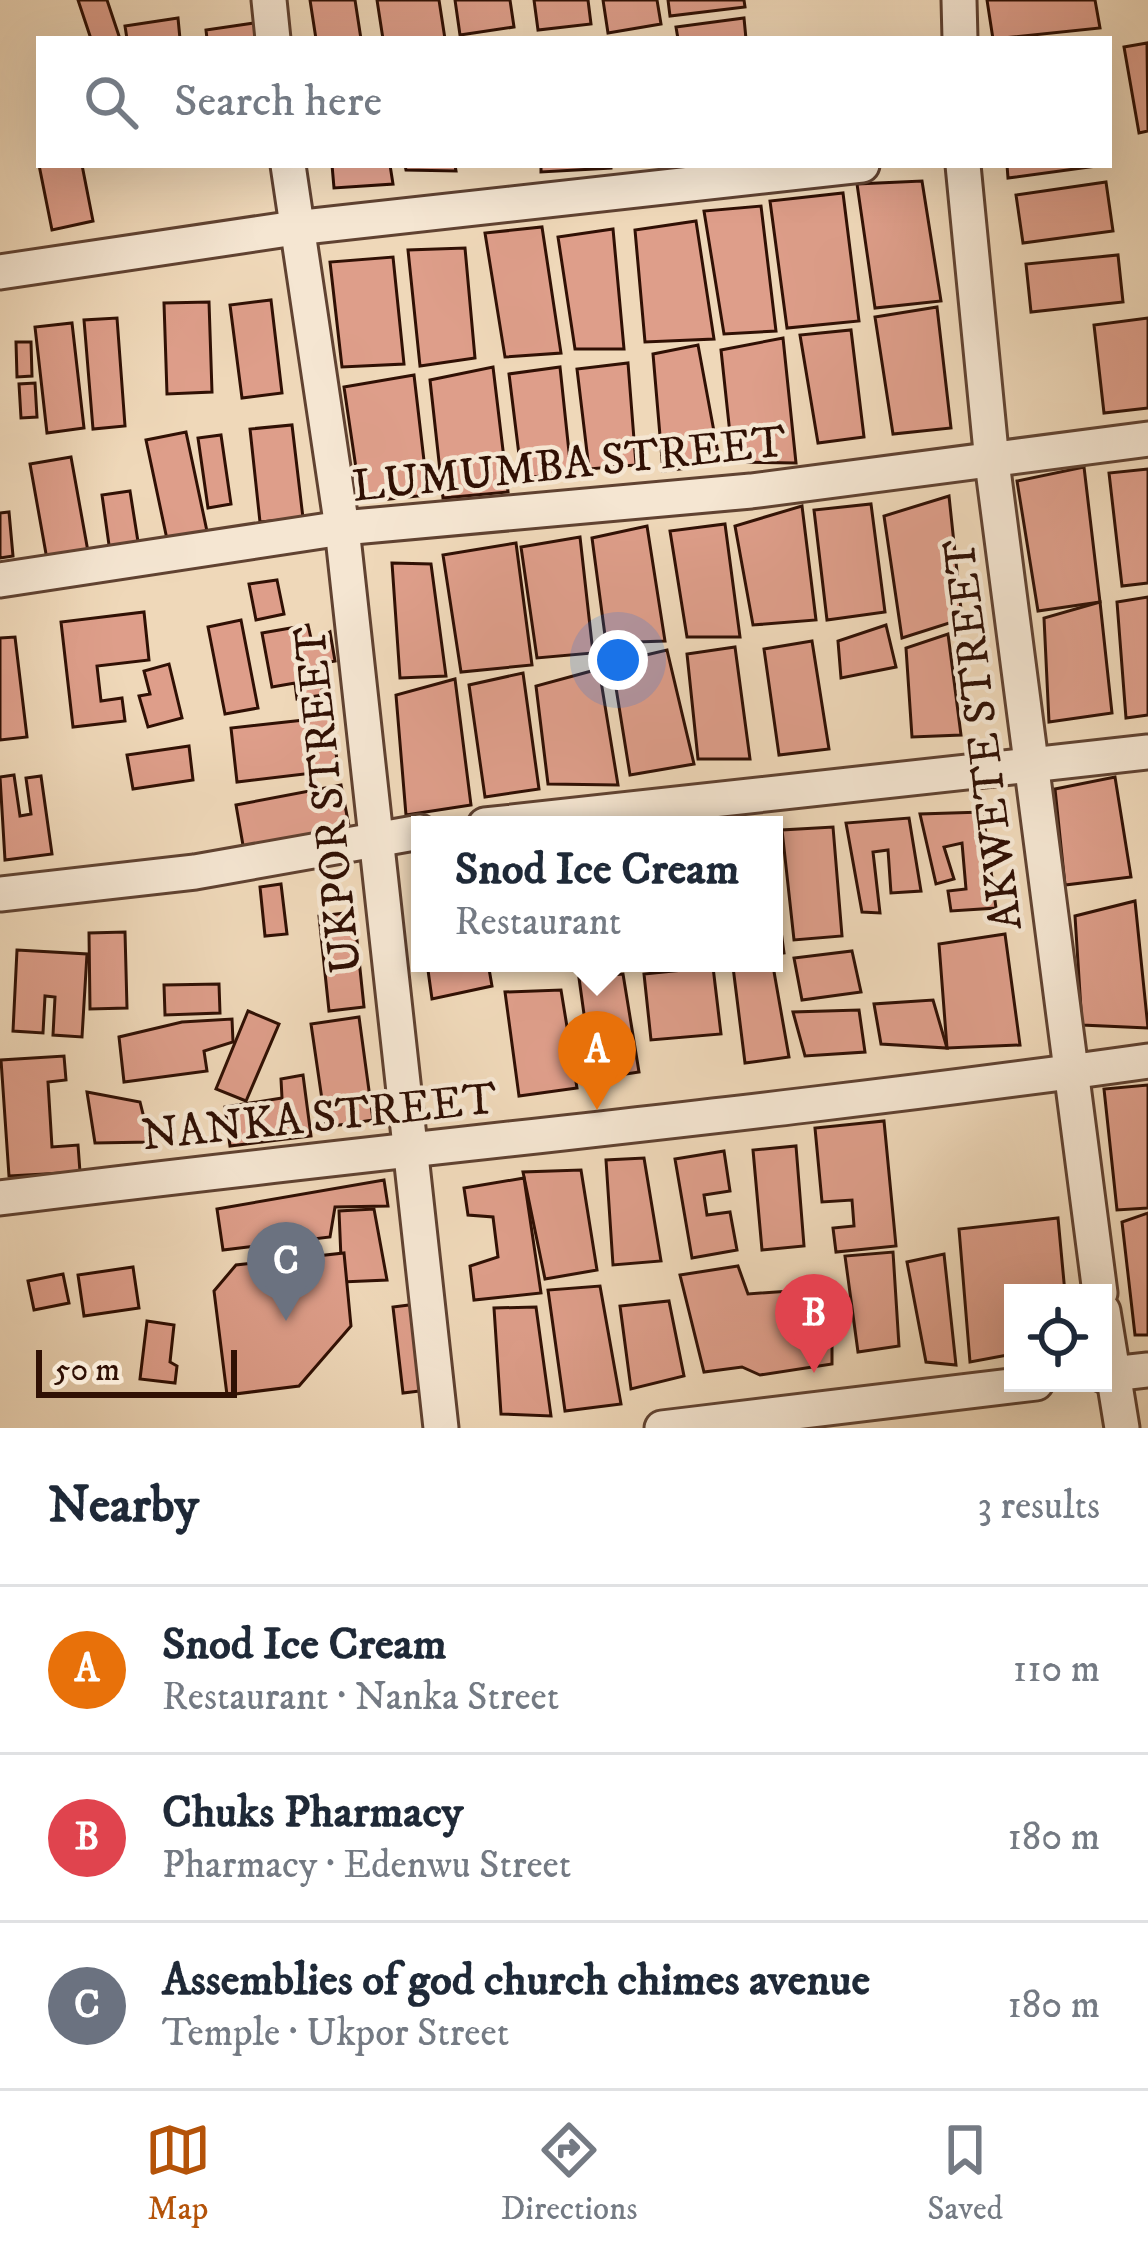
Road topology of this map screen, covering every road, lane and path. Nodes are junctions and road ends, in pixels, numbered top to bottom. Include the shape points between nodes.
1 (269, 0) edge
2 (959, 0) edge
3 (273, 36) edge
4 (960, 36) edge
5 (288, 168) edge
6 (835, 168) edge
7 (963, 168) edge
8 (295, 228) junction
9 (0, 272) edge
10 (1148, 439) edge
11 (992, 462) junction
12 (342, 528) junction
13 (0, 580) edge
14 (1148, 752) edge
15 (1031, 765) junction
16 (567, 816) edge
17 (411, 833) edge
18 (376, 836) junction
19 (0, 894) edge
20 (1148, 1061) edge
21 (1067, 1072) junction
22 (410, 1146) junction
23 (0, 1198) edge
24 (1099, 1284) edge
25 (1148, 1370) edge
26 (1112, 1374) edge
27 (1004, 1387) edge
28 (1112, 1390) edge
29 (441, 1428) edge
30 (662, 1428) edge
31 (1122, 1428) edge

1 - 3 street
2 - 4 street
5 - 8 street, UKPOR STREET
6 - 8 street
7 - 11 street, AKWETE STREET
8 - 9 street
8 - 12 street, UKPOR STREET
10 - 11 street, LUMUMBA STREET
11 - 12 street, LUMUMBA STREET
11 - 15 street, AKWETE STREET
12 - 13 street, LUMUMBA STREET
12 - 18 street, UKPOR STREET
14 - 15 street
15 - 16 street
15 - 21 street, AKWETE STREET
17 - 18 street
18 - 19 street via 194,872
18 - 22 street, UKPOR STREET
20 - 21 street, NANKA STREET
21 - 22 street, NANKA STREET via 668,1125
21 - 24 street, AKWETE STREET
22 - 23 street, NANKA STREET
22 - 29 street, UKPOR STREET
25 - 26 street
27 - 30 street
28 - 31 street

